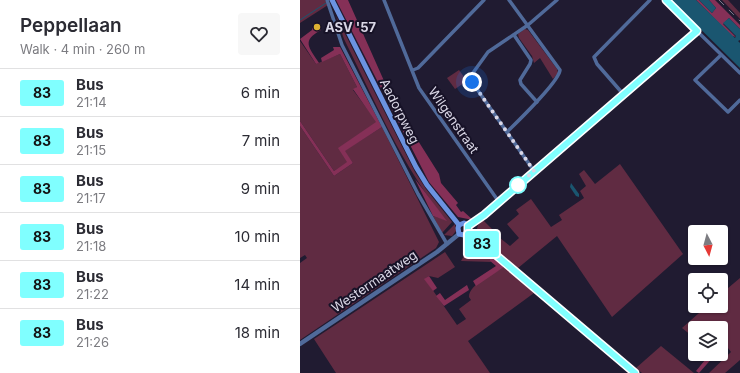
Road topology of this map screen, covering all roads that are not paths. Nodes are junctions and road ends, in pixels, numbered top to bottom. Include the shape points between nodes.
1 (327, 0) edge
2 (332, 0) edge
3 (384, 0) edge
4 (484, 0) edge
5 (509, 0) edge
6 (557, 0) edge
7 (650, 0) edge
8 (666, 0) edge
9 (528, 25) junction
10 (697, 31) junction
11 (514, 35) junction
12 (721, 55) junction
13 (413, 70) junction
14 (740, 73) edge
15 (624, 95) junction
16 (740, 100) edge
17 (537, 102) junction
18 (507, 132) junction
19 (534, 171) junction
20 (499, 202) junction
21 (459, 225) junction
22 (468, 226) junction
23 (459, 234) junction
24 (468, 234) junction
25 (447, 244) junction
26 (300, 344) edge
27 (635, 373) edge

1 - 25 street via 342,45 418,194
2 - 21 main road, Aadorpweg via 416,167
3 - 13 street, Wilgenstraat
4 - 13 street via 418,68
5 - 9 street
6 - 9 street
7 - 15 street via 594,56 597,64
8 - 10 street
9 - 11 street
9 - 17 street via 560,70
10 - 12 street
10 - 15 street
11 - 17 street via 531,60 520,80 521,84
11 - 18 street via 488,52 470,77
12 - 14 street
12 - 16 street via 695,80 728,112
13 - 20 street, Wilgenstraat via 419,88
15 - 19 street
17 - 18 street
18 - 19 street
19 - 20 street
20 - 22 street
21 - 22 main road via 464,223
21 - 23 main road
22 - 24 main road
23 - 24 main road
23 - 25 street, Westermaatweg
24 - 27 main road
25 - 26 street, Westermaatweg

